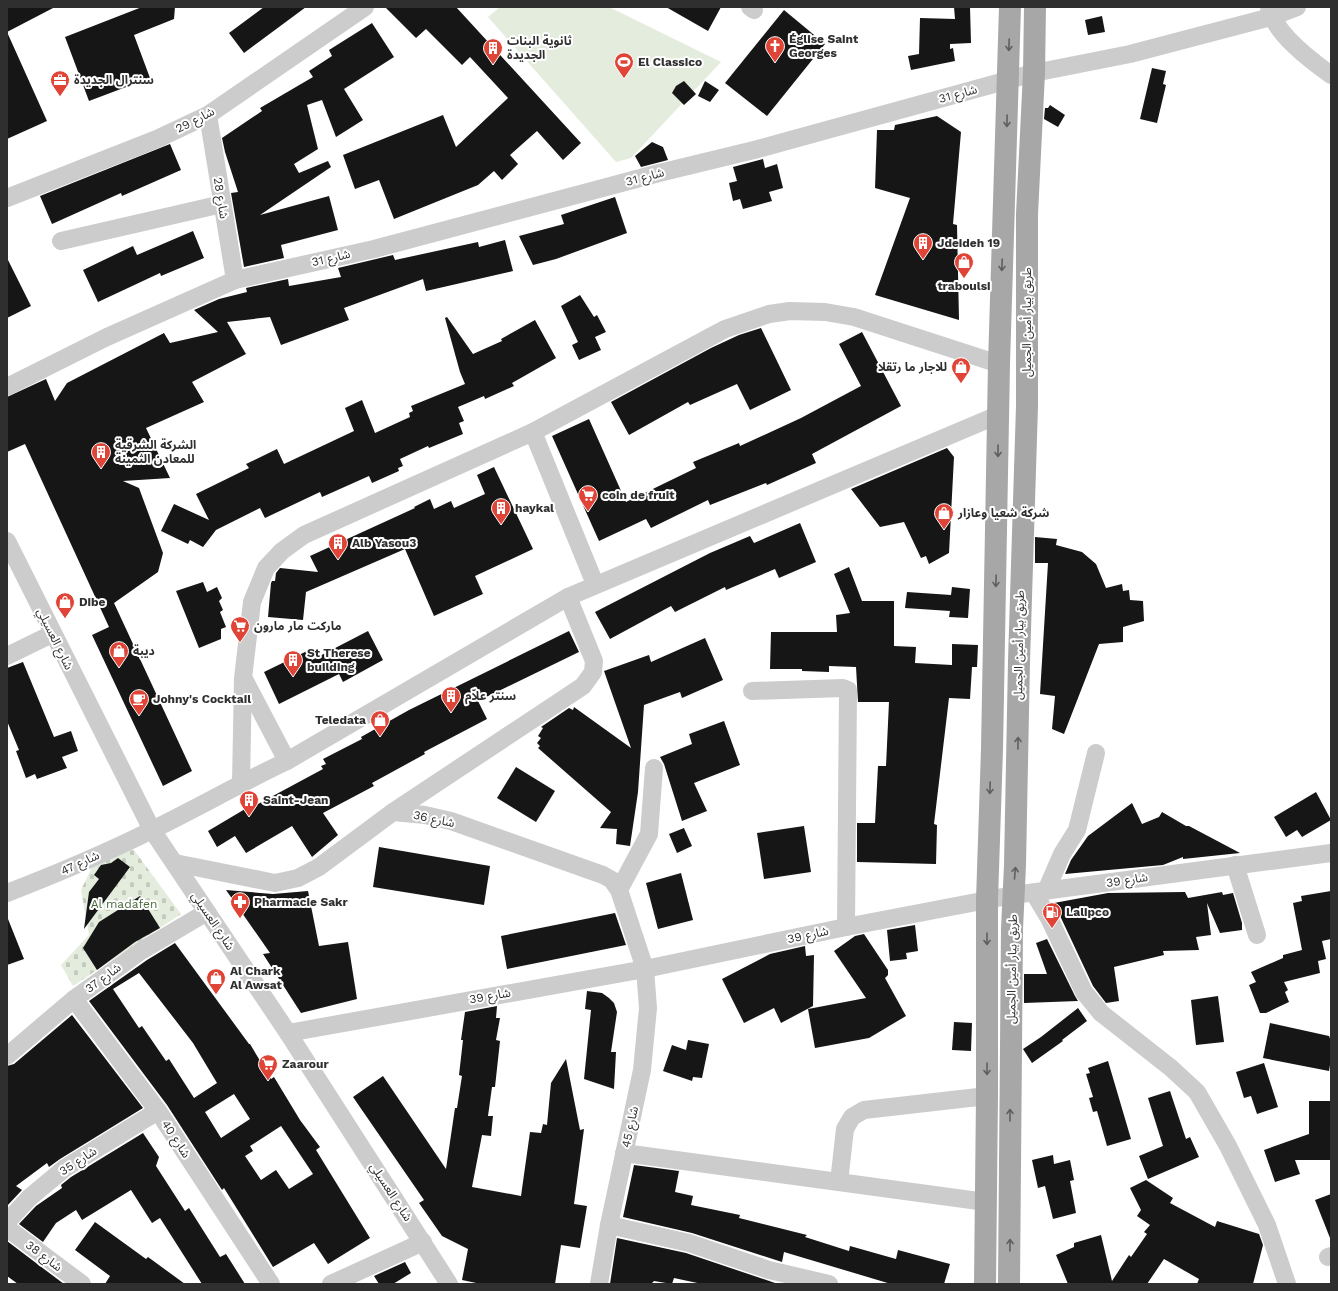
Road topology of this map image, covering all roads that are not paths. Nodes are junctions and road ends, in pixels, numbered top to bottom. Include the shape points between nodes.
1 (365, 7) edge
2 (1010, 7) edge
3 (1035, 7) edge
4 (1297, 7) edge
5 (1270, 12) edge
6 (1034, 73) junction
7 (1331, 75) edge
8 (1006, 82) junction
9 (208, 116) junction
10 (7, 198) edge
11 (222, 204) junction
12 (61, 240) dead end
13 (235, 280) junction
14 (999, 364) junction
15 (7, 387) edge
16 (998, 415) junction
17 (533, 432) junction
18 (7, 541) edge
19 (596, 584) junction
20 (568, 597) junction
21 (52, 634) junction
22 (7, 656) edge
23 (243, 678) junction
24 (752, 691) dead end
25 (1096, 753) dead end
26 (287, 761) junction
27 (654, 768) dead end
28 (241, 783) junction
29 (393, 812) junction
30 (152, 830) junction
31 (1331, 853) edge
32 (175, 863) junction
33 (1235, 865) junction
34 (619, 890) junction
35 (7, 893) edge
36 (1031, 893) junction
37 (987, 900) junction
38 (207, 912) junction
39 (846, 927) junction
40 (1257, 935) dead end
41 (645, 969) junction
42 (74, 999) junction
43 (288, 1032) junction
44 (7, 1056) edge
45 (988, 1096) junction
46 (158, 1111) junction
47 (624, 1153) junction
48 (839, 1182) junction
49 (986, 1202) junction
50 (7, 1222) edge
51 (609, 1225) junction
52 (7, 1228) edge
53 (423, 1242) junction
54 (82, 1284) edge
55 (271, 1284) edge
56 (331, 1284) edge
57 (449, 1284) edge
58 (599, 1284) edge
59 (829, 1284) edge
60 (985, 1284) edge
61 (1009, 1284) edge
62 (1287, 1284) edge

1 - 9 street, شارع 29
2 -> 8 main road, طريق بيار أمين الجميل
3 - 6 main road, طريق بيار أمين الجميل
4 - 5 street, شارع 31
5 - 6 street, شارع 31 via 1130,54
5 - 7 street via 1289,39
6 - 8 street, شارع 31
36 -> 6 main road, طريق بيار أمين الجميل via 1015,865 1026,406 1027,214
8 - 13 street, شارع 31 via 374,249
8 -> 14 main road, طريق بيار أمين الجميل
9 - 10 street, شارع 29
9 - 11 street, شارع 28
11 - 12 street
11 - 13 street, شارع 28
13 - 15 street, شارع 31 via 114,334
14 - 16 main road, طريق بيار أمين الجميل
14 - 17 street via 854,317 790,310 769,314 725,329
16 - 19 street, شارع 47
16 -> 37 main road, طريق بيار أمين الجميل
17 - 19 street
17 - 23 street via 304,535 282,551 266,568 252,602
18 - 21 street, شارع العسيلي
19 - 20 street, شارع 47
20 - 26 street, شارع 47
20 - 29 street via 594,661 593,672 588,679 582,686
21 - 22 street
21 - 30 street, شارع العسيلي
23 - 26 street
23 - 28 street
24 - 39 street via 843,688 848,690
25 - 36 street via 1077,830 1062,854
26 - 28 street, شارع 47
27 - 34 street via 649,834
28 - 30 street, شارع 47
29 - 32 street via 320,867 286,882 263,881
29 - 34 street, شارع 36 via 451,821 603,875 612,880
30 - 32 street, شارع العسيلي
30 - 35 street, شارع 47 via 54,875
31 - 33 street, شارع 39
32 - 38 street, شارع العسيلي
33 - 36 street, شارع 39
33 - 40 street
34 - 41 street, شارع 36
36 - 37 street, شارع 39
61 -> 36 main road, طريق بيار أمين الجميل
36 - 62 street via 1049,918 1091,1003 1197,1092 1228,1146 1267,1225
37 - 39 street, شارع 39
37 -> 45 main road, طريق بيار أمين الجميل
38 - 42 street, شارع 37 via 141,951
38 - 43 street, شارع العسيلي
39 - 41 street, شارع 39
41 - 43 street, شارع 39
41 - 47 street, شارع 45 via 648,1008 642,1070
42 - 44 street, شارع 37
42 - 46 street, شارع 40
43 - 53 street, شارع العسيلي
45 - 48 street via 864,1110 852,1117 845,1129
45 - 49 main road, طريق بيار أمين الجميل
46 - 50 street, شارع 35 via 65,1168 29,1198
46 - 55 street, شارع 40
47 - 48 street
47 - 51 street, شارع 45
48 - 49 street
49 - 60 main road, طريق بيار أمين الجميل
51 - 58 street, شارع 45
51 - 59 street via 689,1244 769,1270
52 - 54 street, شارع 38
53 - 56 street
53 - 57 street, شارع العسيلي

